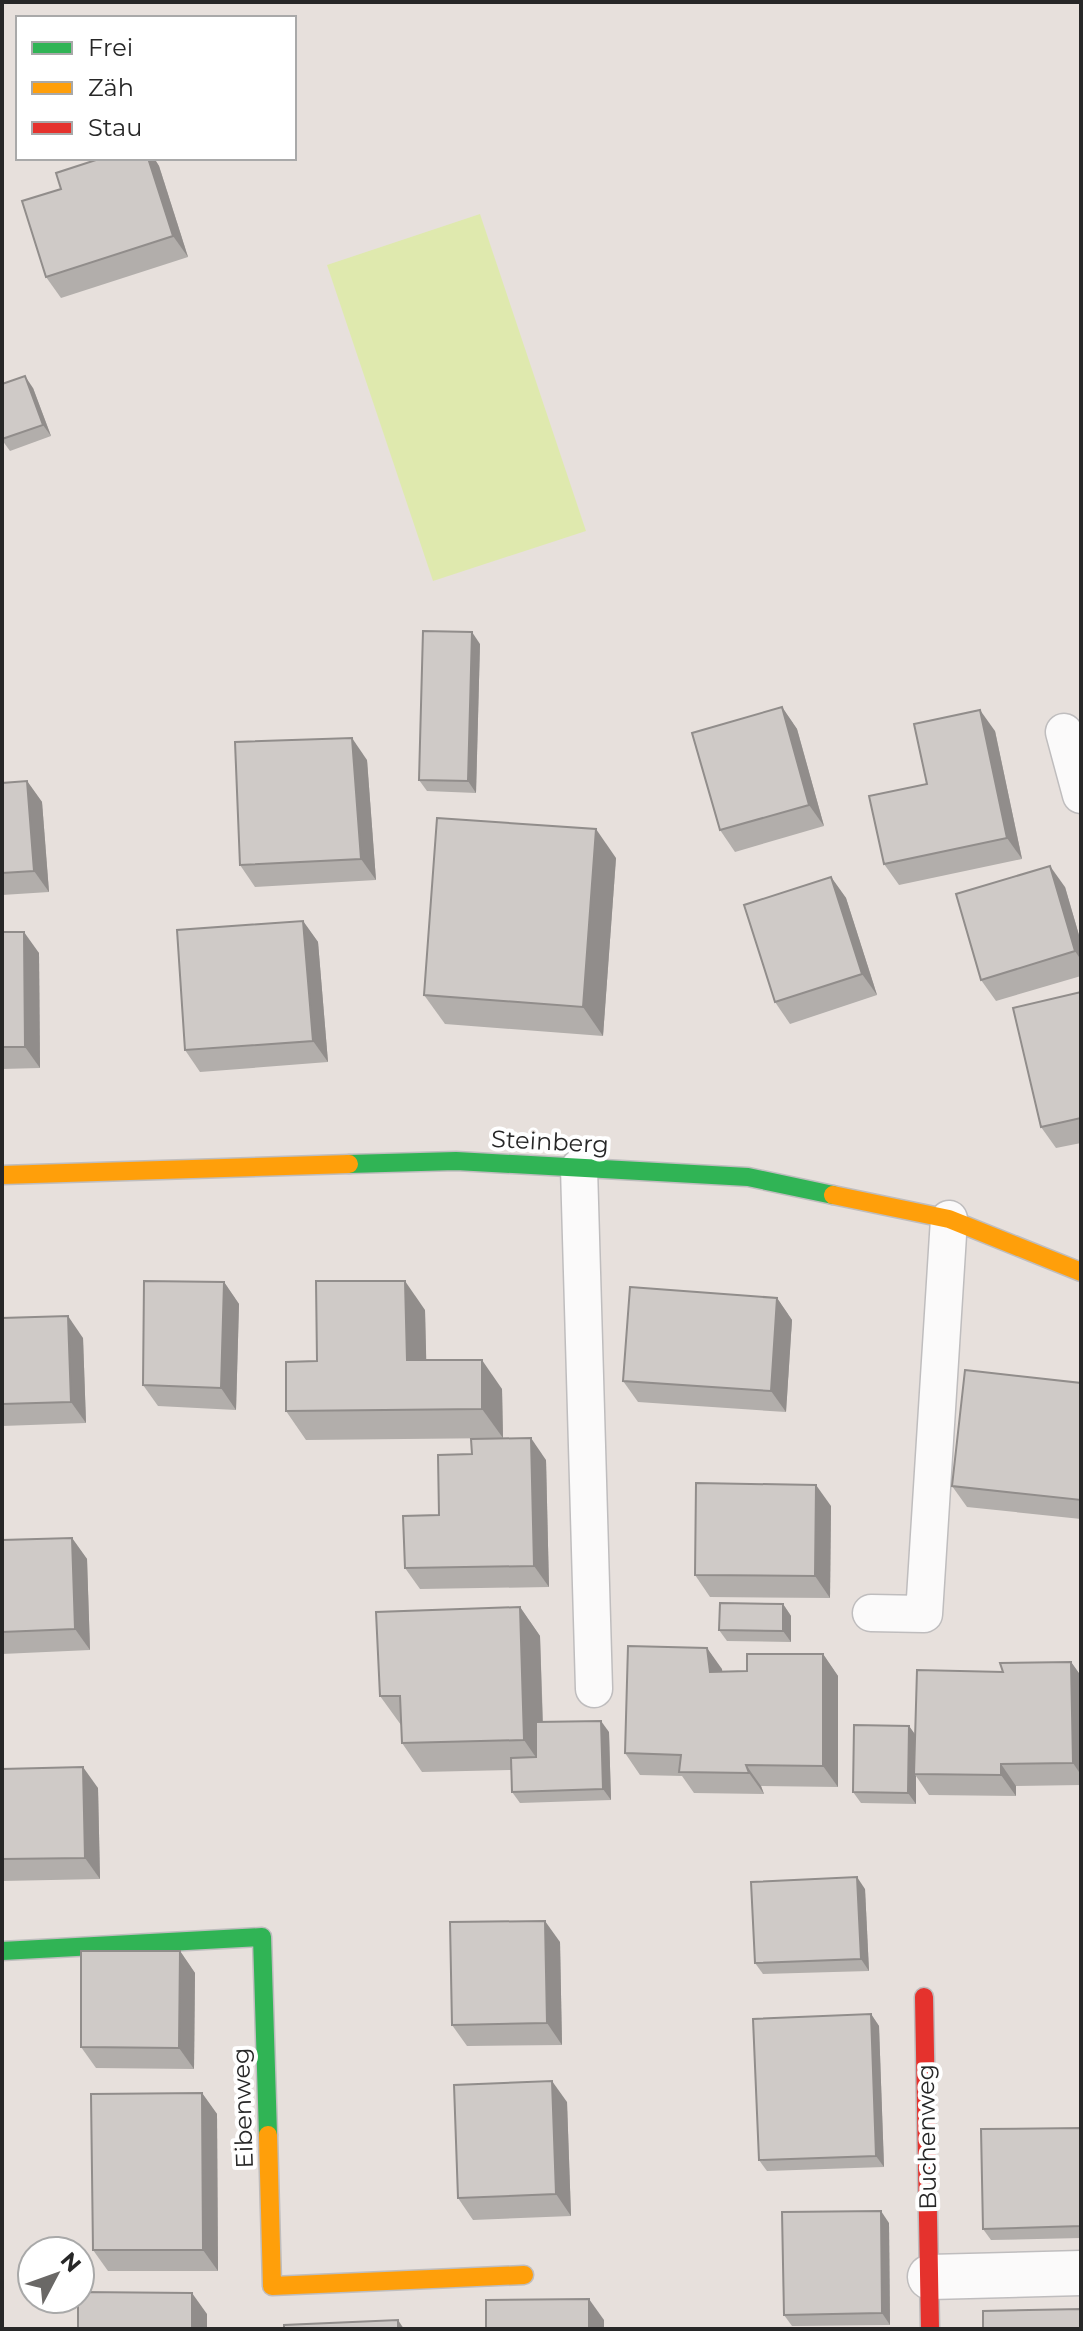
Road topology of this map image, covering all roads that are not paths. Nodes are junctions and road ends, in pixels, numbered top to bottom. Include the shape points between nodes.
1 (1064, 732) dead end
2 (1081, 795) edge
3 (579, 1168) junction
4 (2, 1175) edge
5 (949, 1219) junction
6 (1081, 1272) edge
7 (871, 1613) dead end
8 (594, 1689) dead end
9 (2, 1951) edge
10 (924, 1997) dead end
11 (1081, 2273) edge
12 (524, 2275) dead end
13 (930, 2277) junction
14 (930, 2329) edge

1 - 2 lane
3 - 4 street, Steinberg via 456,1161
3 - 5 street, Steinberg via 748,1177
3 - 8 lane
5 - 6 street, Steinberg
5 - 7 lane via 924,1614
9 - 12 street, Eibenweg via 262,1937 272,2286
10 - 13 street, Buchenweg
11 - 13 street
13 - 14 street, Buchenweg

